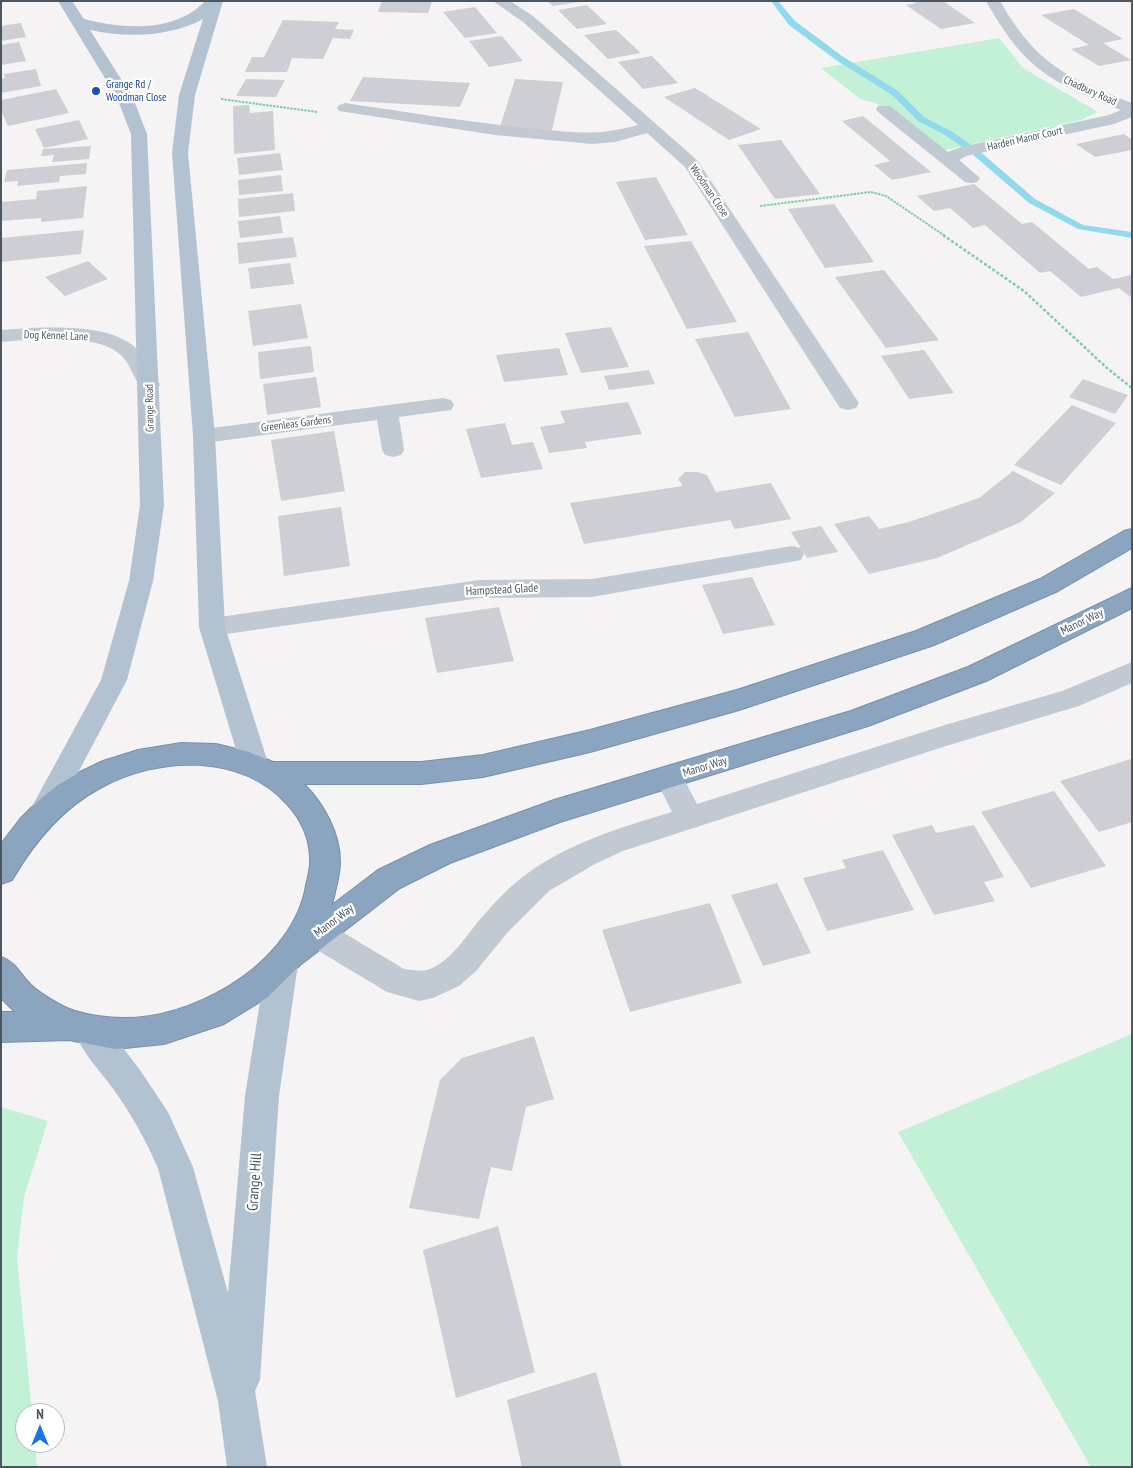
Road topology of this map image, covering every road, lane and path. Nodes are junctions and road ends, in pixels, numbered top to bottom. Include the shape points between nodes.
1 (65, 1) edge
2 (215, 1) edge
3 (500, 1) edge
4 (993, 1) edge
5 (77, 22) junction
6 (345, 108) dead end
7 (884, 109) dead end
8 (1132, 110) edge
9 (650, 127) junction
10 (954, 156) junction
11 (971, 178) dead end
12 (722, 212) junction
13 (1, 336) edge
14 (150, 385) junction
15 (1132, 388) edge
16 (848, 404) dead end
17 (443, 405) dead end
18 (387, 413) junction
19 (204, 436) junction
20 (393, 450) dead end
21 (1132, 538) edge
22 (792, 554) dead end
23 (1132, 597) edge
24 (212, 627) junction
25 (1132, 672) edge
26 (263, 769) junction
27 (670, 778) junction
28 (690, 818) junction
29 (35, 822) junction
30 (1, 848) edge
31 (1, 871) edge
32 (312, 931) junction
33 (286, 959) junction
34 (1, 971) edge
35 (1, 1028) edge
36 (80, 1028) junction
37 (238, 1401) junction
38 (246, 1467) edge

1 - 5 main road, Grange Road
2 - 5 main road via 197,16 159,28 130,31 97,28
2 - 19 main road via 187,94 180,153
3 - 9 street, Woodman Close via 528,19
4 - 8 street, Chadbury Road via 1014,36 1040,64 1066,82
5 - 14 main road, Grange Road via 125,98 139,134
6 - 9 street via 494,130 592,139 615,137
7 - 10 street
8 - 10 street, Harden Manor Court via 1114,119
9 - 12 street, Woodman Close via 691,164
10 - 11 street
12 - 15 path via 870,192 886,196 1024,291
12 - 16 street, Woodman Close
13 - 14 street, Dog Kennel Lane via 66,334 120,345 138,362
14 - 29 main road, Grange Road via 152,505 141,581 114,680
17 - 18 street, Greenleas Gardens
18 - 19 street, Greenleas Gardens
18 - 20 street
19 - 24 main road
21 - 26 highway via 1049,585 925,638 739,700 590,742 483,766 421,773
22 - 24 street, Hampstead Glade via 592,588 480,589
23 - 27 highway, Manor Way via 977,674 858,719
24 - 26 main road
25 - 28 street via 1054,704
26 - 29 highway via 234,759 201,754 137,760 95,777 64,796
26 - 32 highway via 301,798 321,835 324,877
27 - 28 street
27 - 32 highway, Manor Way via 554,812 440,854 389,879
28 - 32 street via 614,842 558,868 518,898 465,961 434,983 419,986 398,982
29 - 30 highway
29 - 31 highway
32 - 33 highway, Manor Way
33 - 36 highway, Manor Way via 247,994 218,1011 187,1023 150,1032 114,1034
33 - 37 main road, Grange Hill via 262,1096
34 - 36 highway via 26,1002 42,1013
35 - 36 highway
36 - 37 main road, Grange Hill via 128,1080 156,1124 175,1167
37 - 38 main road, Grange Hill

